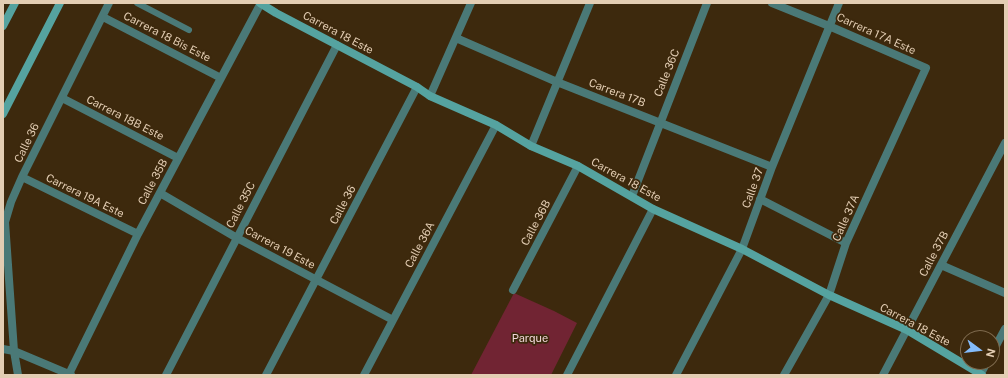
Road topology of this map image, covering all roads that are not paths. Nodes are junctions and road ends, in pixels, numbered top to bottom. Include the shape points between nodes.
1 (16, 3) edge
2 (60, 3) edge
3 (109, 3) edge
4 (137, 3) edge
5 (261, 3) edge
6 (471, 3) edge
7 (590, 3) edge
8 (707, 3) edge
9 (772, 3) edge
10 (839, 3) edge
11 (103, 17) junction
12 (3, 24) edge
13 (829, 26) junction
14 (189, 30) dead end
15 (456, 38) junction
16 (336, 45) junction
17 (926, 68) joint
18 (221, 78) junction
19 (557, 82) junction
20 (417, 87) junction
21 (430, 96) junction
22 (62, 98) junction
23 (3, 114) edge
24 (660, 122) junction
25 (496, 126) junction
26 (1005, 143) edge
27 (531, 146) junction
28 (1003, 152) edge
29 (178, 158) junction
30 (578, 166) junction
31 (772, 167) junction
32 (22, 177) junction
33 (160, 192) junction
34 (632, 196) junction
35 (760, 199) junction
36 (653, 209) junction
37 (138, 234) junction
38 (237, 238) junction
39 (846, 243) junction
40 (742, 250) junction
41 (941, 265) junction
42 (316, 279) junction
43 (513, 290) dead end
44 (1005, 294) edge
45 (829, 295) junction
46 (392, 320) junction
47 (1005, 329) edge
48 (906, 330) junction
49 (1000, 338) edge
50 (3, 349) edge
51 (14, 351) junction
52 (18, 375) edge
53 (70, 375) edge
54 (166, 375) edge
55 (266, 375) edge
56 (364, 375) edge
57 (567, 375) edge
58 (676, 375) edge
59 (784, 375) edge
60 (883, 375) edge
61 (981, 375) edge

1 - 12 street
2 - 23 street
3 - 11 street, Calle 36
4 - 14 lane
5 - 16 street, Carrera 18 Este
5 - 18 street, Calle 35B
6 - 15 street
7 - 19 street
8 - 24 street, Calle 36C
9 - 13 street, Carrera 17A Este
10 - 13 street, Calle 37
11 - 18 street, Carrera 18 Bis Este
11 - 22 street, Calle 36
13 - 17 street, Carrera 17A Este
13 - 31 street, Calle 37
15 - 19 street, Carrera 17B
15 - 21 street
16 - 20 street, Carrera 18 Este
16 - 38 street, Calle 35C
17 - 39 street, Calle 37A
18 - 29 street, Calle 35B
19 - 24 street, Carrera 17B
19 - 27 street
20 - 21 street, Carrera 18 Este
20 - 42 street, Calle 36
21 - 25 street, Carrera 18 Este
22 - 29 street, Carrera 18B Este
22 - 32 street, Calle 36
24 - 31 street, Carrera 17B
24 - 34 street, Calle 36C
25 - 27 street, Carrera 18 Este
25 - 46 street, Calle 36A
26 - 28 street, Calle 37B
27 - 30 street, Carrera 18 Este
28 - 41 street, Calle 37B
29 - 33 street, Calle 35B
30 - 34 street, Carrera 18 Este
30 - 43 street, Calle 36B
31 - 35 street, Calle 37
32 - 37 street, Carrera 19A Este
32 - 51 street, Calle 36 via 5,222
33 - 37 street, Calle 35B
33 - 38 street, Carrera 19 Este
34 - 36 street, Carrera 18 Este
35 - 39 street
35 - 40 street, Calle 37
36 - 40 street, Carrera 18 Este
36 - 57 street
37 - 53 street, Calle 35B
38 - 42 street, Carrera 19 Este
38 - 54 street, Calle 35C
39 - 45 street, Calle 37A
40 - 45 street, Carrera 18 Este
40 - 58 street, Calle 37
41 - 44 street
41 - 48 street, Calle 37B
42 - 46 street, Carrera 19 Este
42 - 55 street, Calle 36
45 - 48 street, Carrera 18 Este
45 - 59 street, Calle 37A
46 - 56 street, Calle 36A
47 - 49 street
48 - 60 street, Calle 37B
48 - 61 street, Carrera 18 Este
50 - 51 street
51 - 52 street, Calle 36
51 - 53 street

